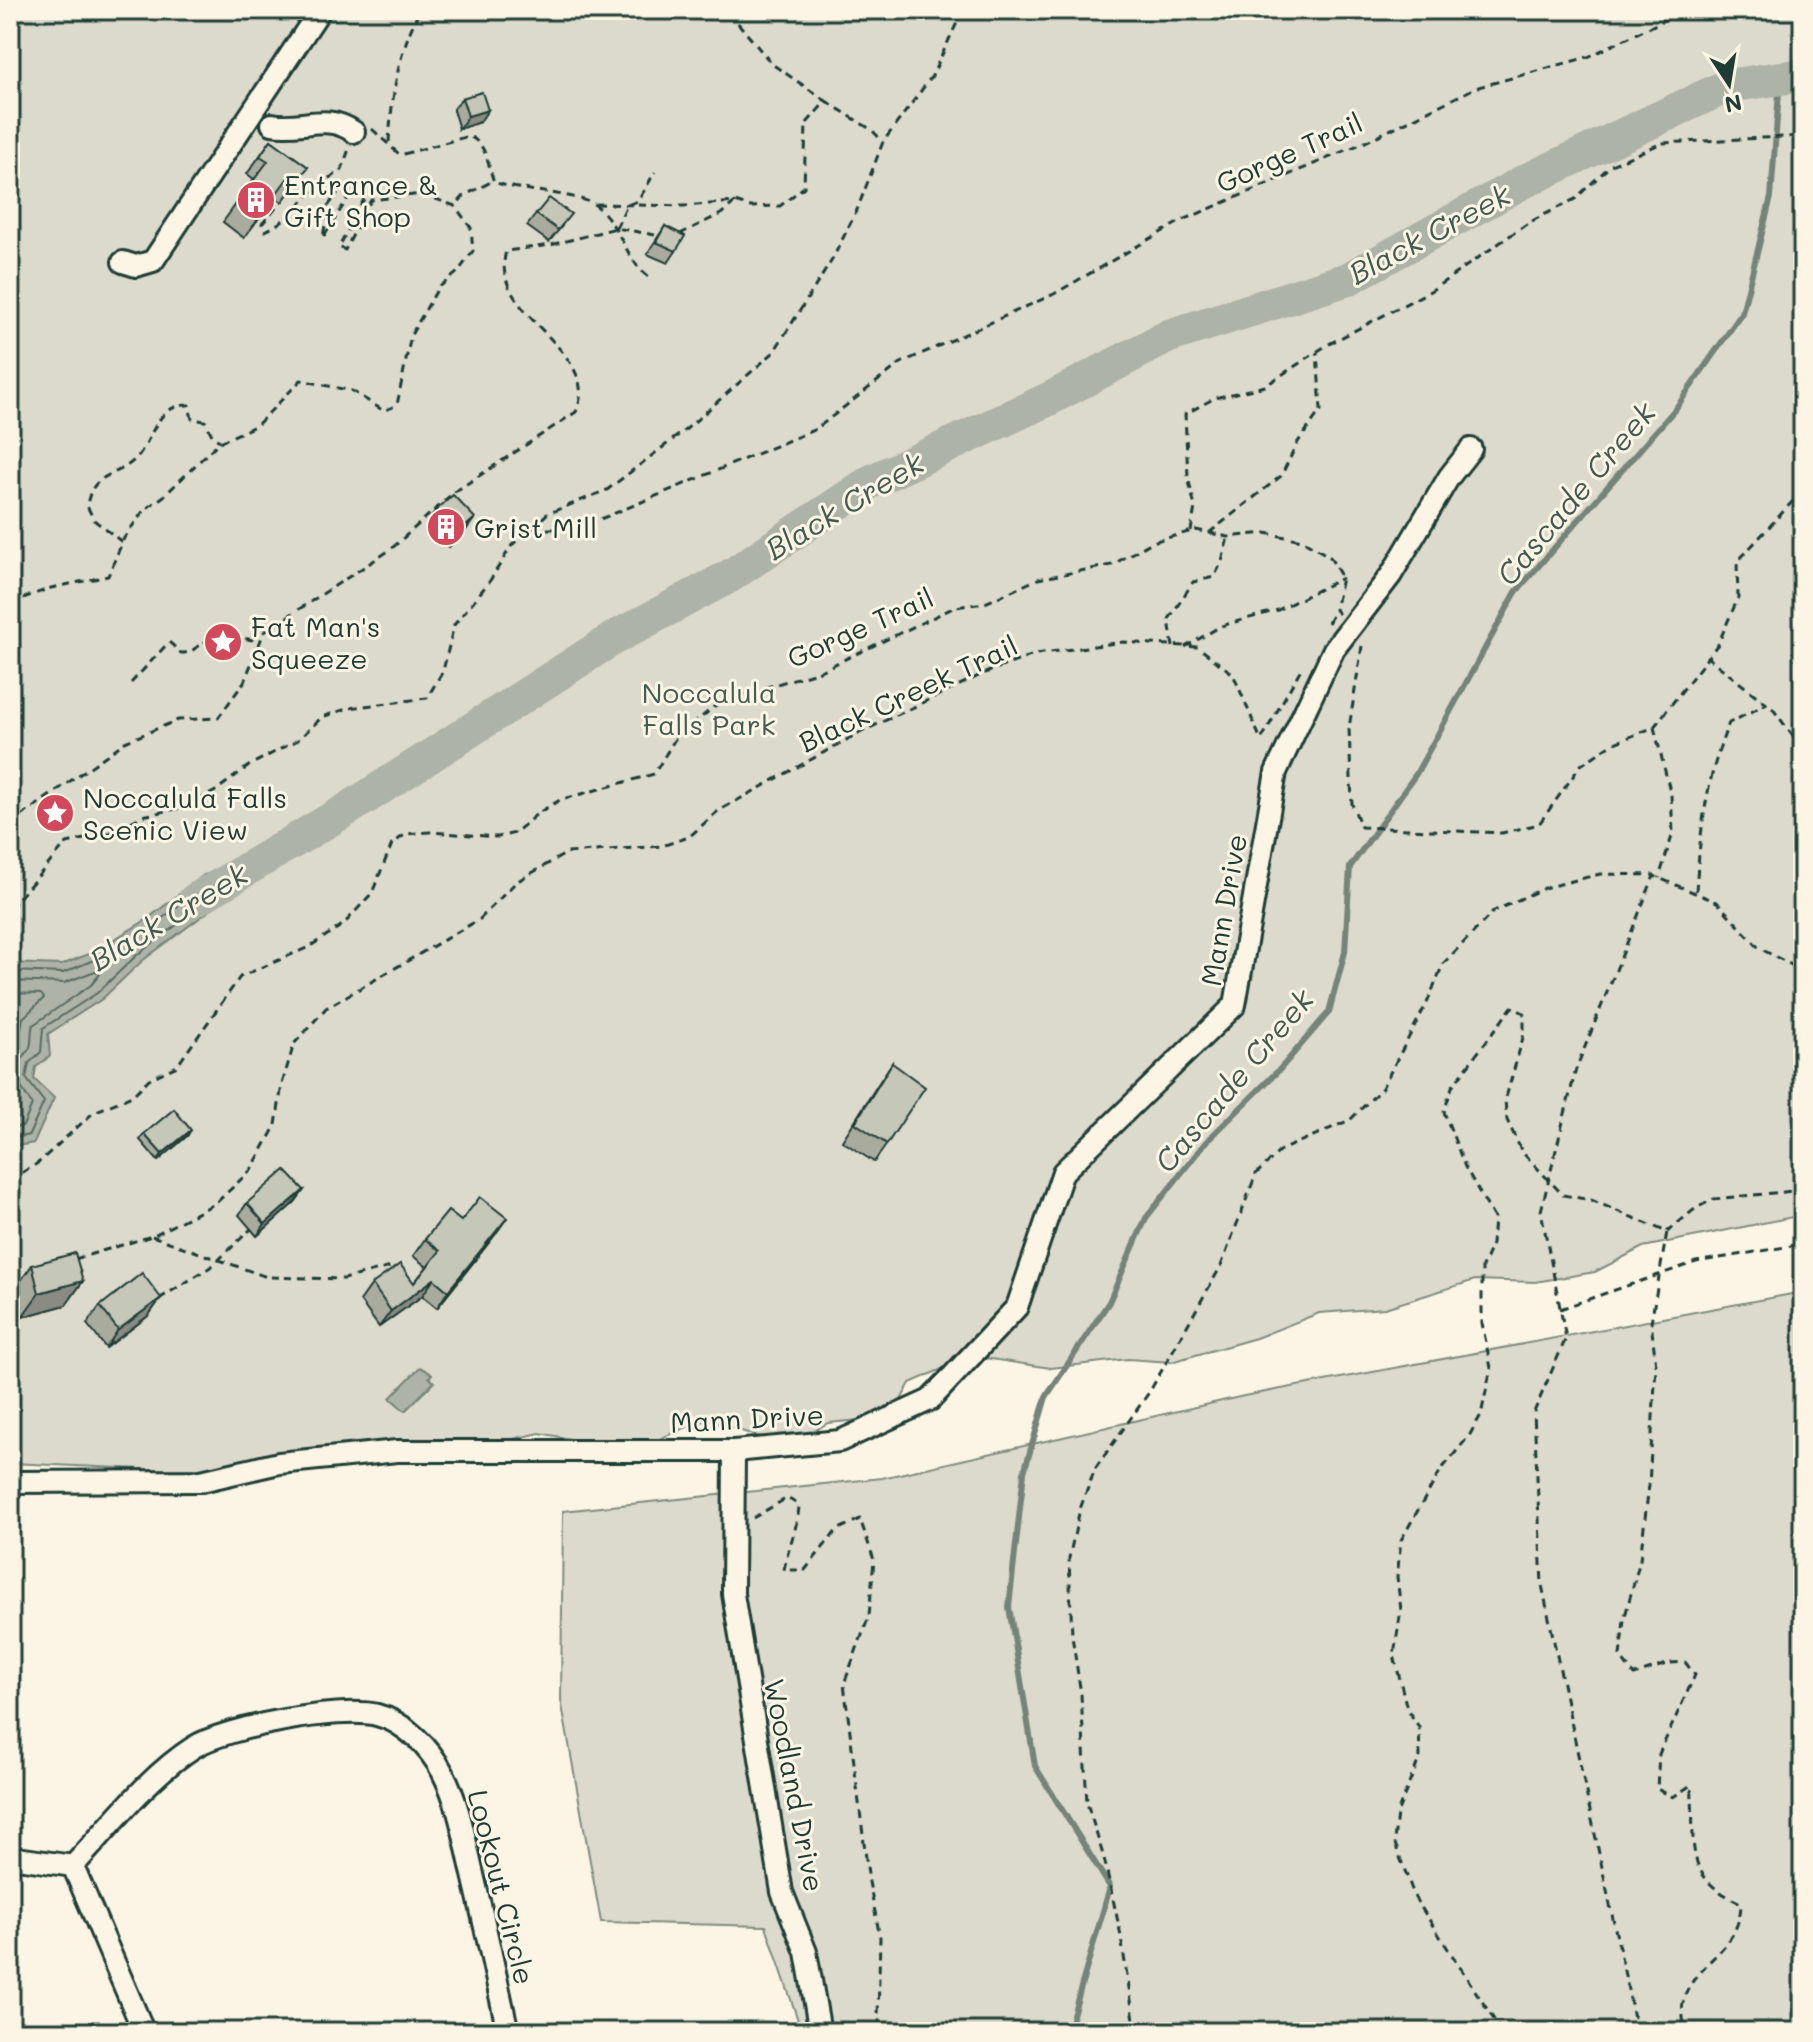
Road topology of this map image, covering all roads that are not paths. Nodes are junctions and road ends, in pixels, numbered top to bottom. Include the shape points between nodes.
1 (320, 10) edge
2 (272, 124) dead end
3 (354, 132) road end
4 (123, 262) dead end
5 (1471, 449) dead end
6 (734, 1451) junction
7 (10, 1482) edge
8 (10, 1857) edge
9 (73, 1866) junction
10 (144, 2032) edge
11 (508, 2032) edge
12 (820, 2032) edge

1 - 4 street via 153,261 136,266
2 - 3 street via 325,120
5 - 6 street, Mann Drive via 1367,609 1334,649 1276,772 1235,1005 1063,1172 1017,1307 930,1400 840,1441
6 - 7 street, Mann Drive via 397,1451 279,1463 201,1481
6 - 12 street, Woodland Drive via 733,1594 782,1892 806,1952
8 - 9 street
9 - 10 street
9 - 11 street, Lookout Circle via 147,1786 193,1747 289,1720 375,1714 402,1725 443,1771 464,1835

